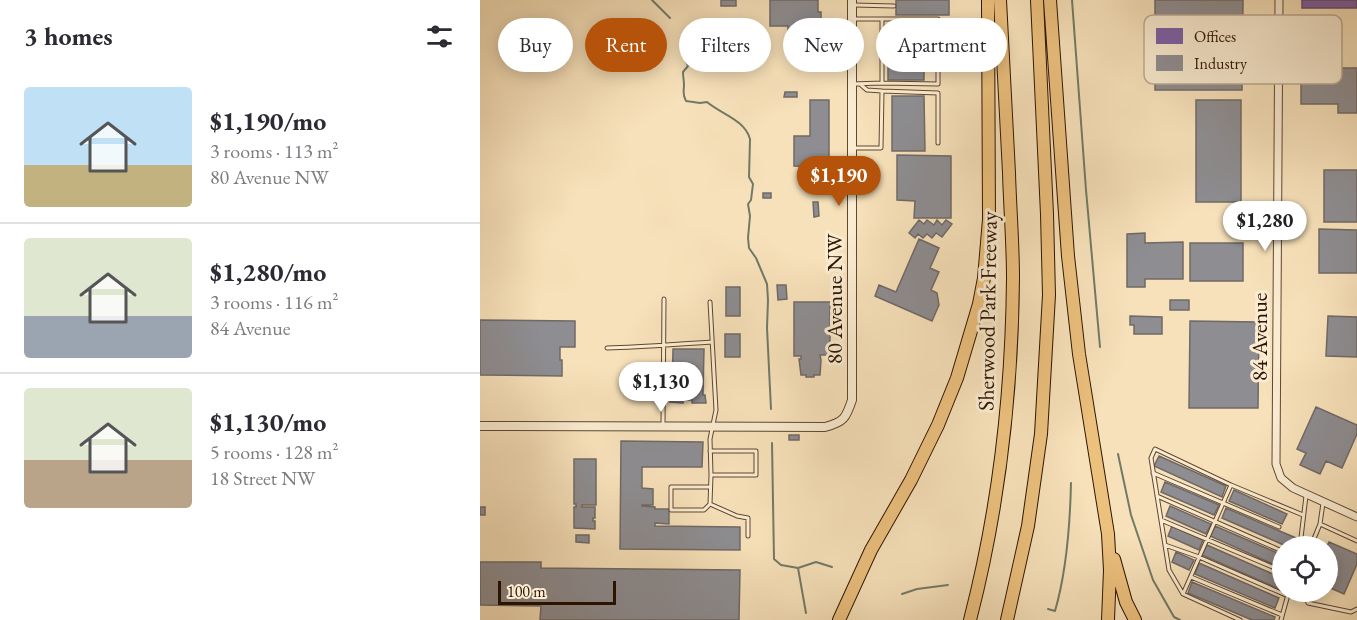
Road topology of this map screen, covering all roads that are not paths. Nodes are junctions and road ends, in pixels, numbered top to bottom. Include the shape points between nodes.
1 (988, 0) edge
2 (1000, 0) edge
3 (1037, 0) edge
4 (1050, 0) edge
5 (1279, 0) edge
6 (852, 3) edge
7 (894, 6) dead end
8 (1279, 15) edge
9 (855, 72) edge
10 (882, 72) edge
11 (938, 72) edge
12 (856, 84) junction
13 (882, 84) junction
14 (1278, 84) edge
15 (882, 92) junction
16 (938, 142) dead end
17 (852, 148) junction
18 (664, 299) dead end
19 (710, 302) dead end
20 (712, 342) junction
21 (664, 345) junction
22 (607, 348) dead end
23 (480, 426) edge
24 (663, 426) junction
25 (713, 426) junction
26 (710, 451) junction
27 (1154, 473) junction
28 (711, 475) junction
29 (1231, 485) junction
30 (710, 487) junction
31 (1306, 494) junction
32 (1157, 496) junction
33 (1323, 502) junction
34 (1223, 503) junction
35 (710, 504) junction
36 (1303, 514) junction
37 (1357, 517) edge
38 (1161, 519) junction
39 (1215, 522) junction
40 (1320, 525) junction
41 (1279, 527) dead end
42 (1108, 534) junction
43 (1301, 536) edge
44 (1315, 536) edge
45 (748, 537) dead end
46 (1207, 538) junction
47 (1357, 542) edge
48 (1165, 544) junction
49 (1272, 547) edge
50 (1199, 557) junction
51 (1272, 567) edge
52 (1191, 577) junction
53 (1272, 589) edge
54 (1183, 594) junction
55 (849, 600) junction
56 (1286, 602) edge
57 (1308, 602) edge
58 (1357, 609) edge
59 (1282, 618) edge
60 (839, 620) edge
61 (844, 620) edge
62 (970, 620) edge
63 (1007, 620) edge
64 (1108, 620) edge
65 (1135, 620) edge
66 (1240, 620) edge

1 - 55 highway via 989,219 980,304 938,425 871,550
2 - 62 highway, Sherwood Park Freeway via 1013,276 1011,331 1004,441
3 - 63 highway via 1049,295 1045,391 1030,514
4 - 42 highway via 1068,256 1079,354
5 - 8 street, 84 Avenue
6 - 7 lane
9 - 12 street, 80 Avenue NW
10 - 13 lane
11 - 13 lane via 938,84
12 - 13 lane
12 - 15 lane
12 - 17 street, 80 Avenue NW
14 - 31 street, 84 Avenue via 1276,464 1281,478
15 - 16 lane via 938,93
15 - 17 lane via 880,148
17 - 25 street, 80 Avenue NW via 852,400 846,417 825,427
18 - 21 lane
19 - 20 lane
20 - 21 lane
20 - 25 lane via 716,410
21 - 22 lane
21 - 24 lane
23 - 24 street
24 - 25 street
25 - 26 lane
26 - 28 lane
26 - 28 lane via 756,451 756,475
27 - 29 lane via 1151,458 1155,449
27 - 32 lane
27 - 34 lane
28 - 30 lane
29 - 34 lane
29 - 36 lane
30 - 35 lane
30 - 35 lane via 671,487 671,510 704,510
31 - 33 street
31 - 36 lane
32 - 38 lane
32 - 39 lane
33 - 37 street
33 - 40 lane
34 - 39 lane
34 - 41 lane
35 - 45 lane via 748,518
36 - 43 lane
38 - 46 lane
38 - 48 lane
39 - 46 lane
39 - 49 lane
40 - 44 lane
40 - 47 lane
42 - 64 highway
42 - 65 highway via 1126,602
46 - 50 lane
46 - 51 lane
48 - 50 lane
48 - 54 lane via 1169,570
50 - 52 lane
50 - 53 lane
52 - 54 lane
52 - 59 lane
54 - 66 lane
55 - 60 highway
55 - 61 highway
56 - 59 lane
57 - 58 lane via 1351,612

